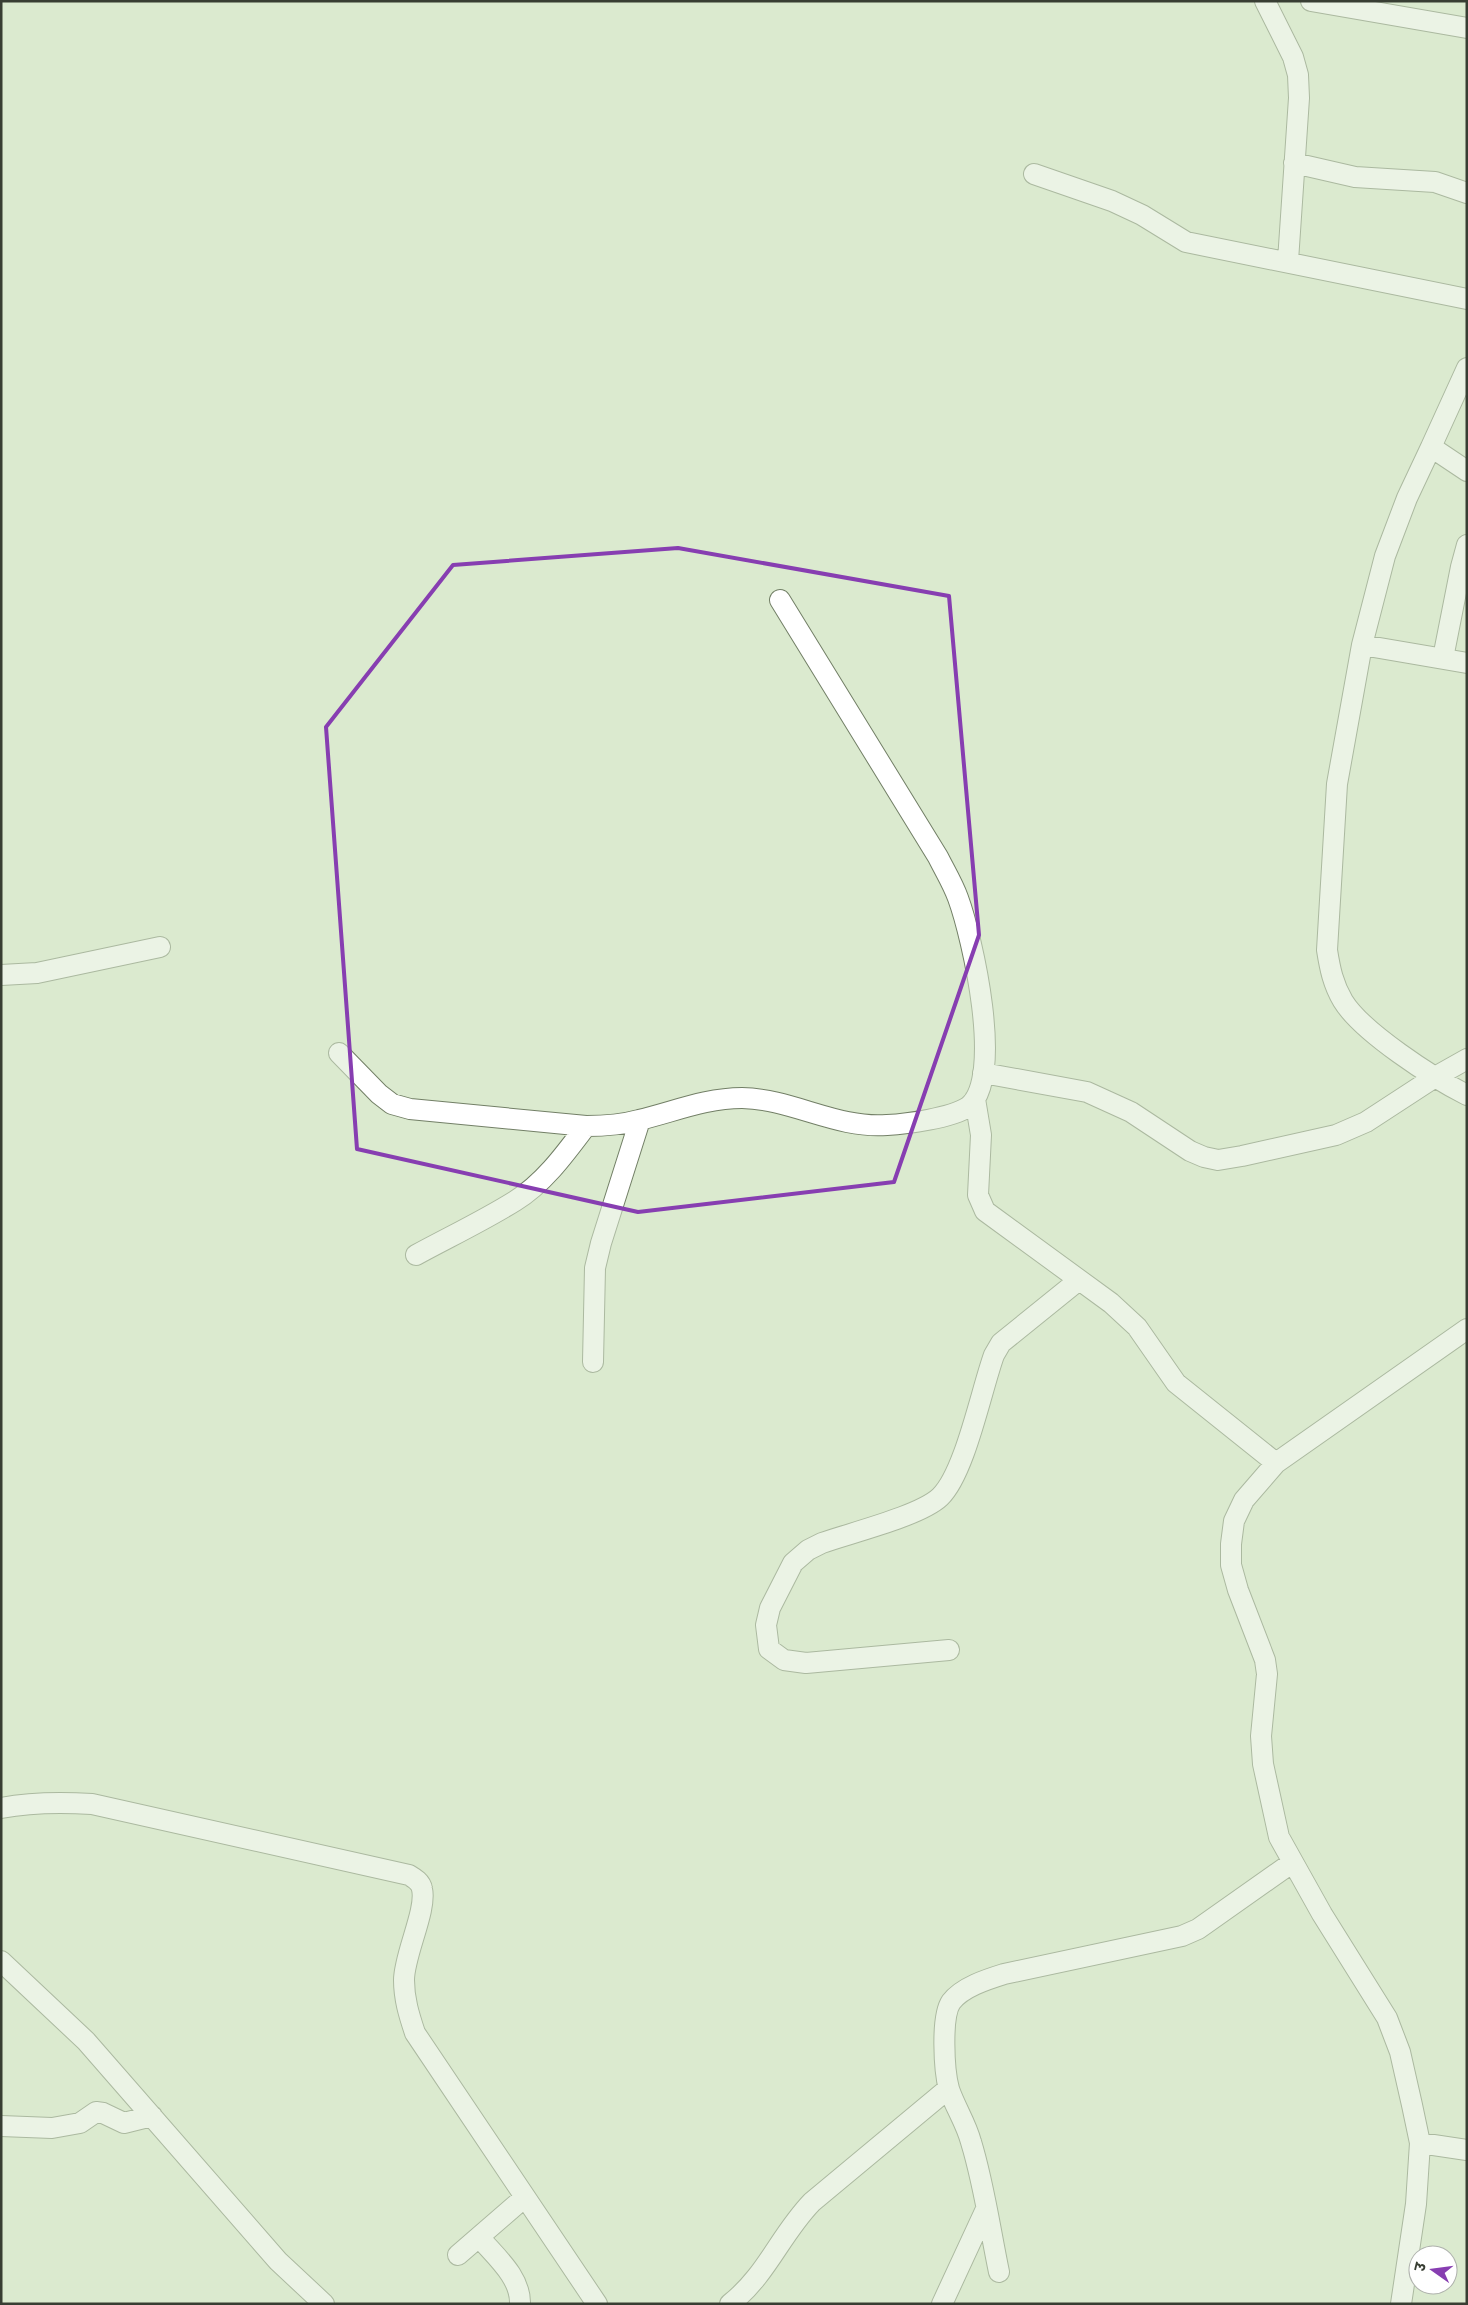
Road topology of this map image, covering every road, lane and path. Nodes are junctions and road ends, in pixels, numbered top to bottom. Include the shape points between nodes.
1 (1265, 1) edge
2 (1311, 1) edge
3 (1467, 28) edge
4 (1294, 163) junction
5 (1034, 174) dead end
6 (1467, 193) edge
7 (1288, 261) junction
8 (1467, 299) edge
9 (1467, 368) edge
10 (1431, 447) junction
11 (1467, 471) edge
12 (1467, 545) edge
13 (780, 600) dead end
14 (1362, 645) junction
15 (1443, 658) junction
16 (1467, 663) edge
17 (160, 947) dead end
18 (1, 975) edge
19 (339, 1053) dead end
20 (1467, 1059) edge
21 (983, 1073) junction
22 (1435, 1077) junction
23 (1467, 1095) edge
24 (975, 1099) junction
25 (640, 1120) junction
26 (586, 1126) junction
27 (416, 1255) dead end
28 (1079, 1280) junction
29 (1467, 1329) edge
30 (593, 1362) dead end
31 (1276, 1463) junction
32 (949, 1650) dead end
33 (1, 1808) edge
34 (1293, 1862) junction
35 (1, 1961) edge
36 (949, 2088) junction
37 (152, 2116) junction
38 (1, 2126) edge
39 (1420, 2143) junction
40 (1467, 2150) edge
41 (525, 2197) junction
42 (986, 2209) junction
43 (478, 2237) junction
44 (458, 2255) dead end
45 (999, 2272) dead end
46 (324, 2304) edge
47 (520, 2304) edge
48 (597, 2304) edge
49 (730, 2304) edge
50 (942, 2304) edge
51 (1401, 2304) edge

1 - 4 street via 1286,41 1298,75
2 - 3 street
4 - 6 street via 1355,177 1435,182
4 - 7 street
5 - 7 street via 1112,201 1186,242
7 - 8 street
9 - 10 street
10 - 11 street
10 - 14 street via 1385,556
12 - 15 street
13 - 21 street via 938,857 958,897 972,943 980,986 984,1028
14 - 15 street
14 - 22 street via 1337,784 1327,950 1331,977 1343,1002 1365,1028
15 - 16 street
17 - 18 street via 37,973
19 - 26 street via 378,1094 392,1104 410,1109
20 - 22 street
21 - 22 street via 1087,1092 1131,1112 1190,1151 1218,1160 1336,1134 1366,1122
21 - 24 street
22 - 23 street
24 - 25 street via 968,1106 941,1116 886,1126 862,1125 781,1103 739,1098 694,1104
24 - 28 street via 981,1135 980,1204 985,1211
25 - 26 street via 614,1126
25 - 30 street via 595,1268
26 - 27 street via 561,1159 515,1201
28 - 31 street via 1112,1303 1137,1327 1188,1395
28 - 32 street via 1002,1343 994,1355 960,1463 952,1482 939,1498 921,1510 808,1550 793,1563 770,1608 766,1625 769,1649 784,1660 806,1663
29 - 31 street
31 - 34 street via 1244,1500 1234,1522 1231,1558 1238,1590 1266,1660 1261,1736 1263,1764 1279,1838
33 - 41 street via 55,1801 92,1804 409,1875 418,1881 422,1889 421,1906 404,1979 406,2007 415,2033
34 - 36 street via 1198,1929 1182,1936 1004,1974 967,1990 952,2002 945,2017
34 - 39 street via 1387,2018 1400,2052
35 - 37 street via 86,2041
36 - 42 street via 971,2141
36 - 49 street via 812,2202 795,2219 748,2290
37 - 38 street via 124,2123 96,2112 80,2123 52,2128
37 - 46 street via 278,2261
39 - 40 street
39 - 51 street via 1416,2204
41 - 43 street
41 - 48 street
42 - 45 street
42 - 50 street
43 - 44 street
43 - 47 street via 514,2279 521,2292

